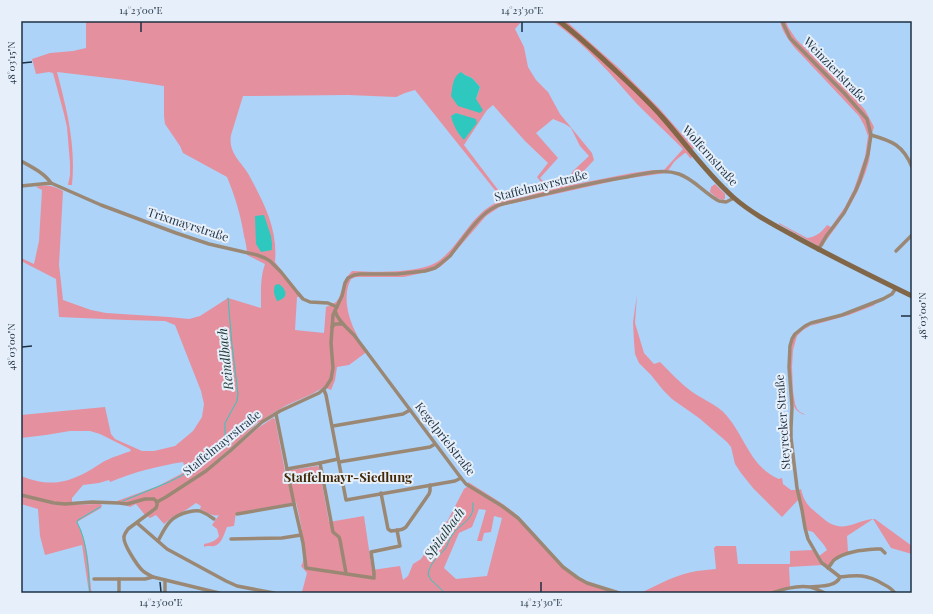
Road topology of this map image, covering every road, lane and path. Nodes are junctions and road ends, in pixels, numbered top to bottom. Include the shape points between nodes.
1 (559, 21) edge
2 (782, 21) edge
3 (870, 135) junction
4 (21, 160) edge
5 (912, 167) edge
6 (51, 183) junction
7 (21, 186) edge
8 (734, 198) junction
9 (912, 235) edge
10 (818, 250) junction
11 (896, 251) dead end
12 (896, 288) junction
13 (912, 296) edge
14 (336, 309) junction
15 (343, 324) junction
16 (332, 328) junction
17 (324, 390) junction
18 (410, 410) junction
19 (276, 414) junction
20 (333, 426) junction
21 (435, 444) junction
22 (339, 461) junction
23 (320, 463) junction
24 (287, 469) junction
25 (461, 478) junction
26 (430, 485) junction
27 (381, 493) junction
28 (21, 495) edge
29 (157, 502) junction
30 (294, 504) junction
31 (237, 514) dead end
32 (214, 519) dead end
33 (137, 522) junction
34 (397, 530) junction
35 (301, 535) junction
36 (231, 538) dead end
37 (158, 541) junction
38 (886, 552) dead end
39 (828, 568) junction
40 (346, 574) junction
41 (153, 577) junction
42 (840, 577) junction
43 (94, 579) dead end
44 (119, 579) junction
45 (165, 580) junction
46 (811, 588) junction
47 (119, 593) edge
48 (165, 593) edge
49 (220, 593) edge
50 (274, 593) edge
51 (619, 593) edge
52 (772, 593) edge
53 (825, 593) edge
54 (895, 593) edge

1 - 8 main road, Wolfernstraße via 639,92
2 - 3 street, Weinzierlstraße via 790,38 867,119
3 - 5 street via 886,139 900,148
3 - 10 street, Weinzierlstraße via 868,154 860,180 844,213
4 - 6 street
6 - 7 street
6 - 14 street, Trixmayrstraße via 101,206 176,233 265,258 281,272 303,299 328,304
8 - 10 main road, Wolfernstraße
8 - 14 street, Staffelmayrstraße via 726,202 719,201 682,175 657,172 593,183 507,203 494,207 484,214 450,256 435,268 406,274 351,276
9 - 11 street
10 - 12 main road, Wolfernstraße
12 - 13 main road, Wolfernstraße
12 - 39 street, Steyrecker Straße via 892,294 884,298 805,326 795,334 790,346 791,428 797,488 808,539 820,560
14 - 15 street, Kegelprielstraße via 336,316
14 - 16 street, Staffelmayrstraße
15 - 16 street via 335,324
15 - 18 street, Kegelprielstraße
16 - 17 street, Staffelmayrstraße via 334,363 329,383
17 - 19 street, Staffelmayrstraße
17 - 20 street
18 - 20 street via 403,414
18 - 21 street, Kegelprielstraße
19 - 24 street
19 - 29 street, Staffelmayrstraße via 262,422 206,471
20 - 22 street
21 - 22 street via 430,447
21 - 25 street, Kegelprielstraße
22 - 23 street
22 - 27 street via 346,500
23 - 24 street
23 - 40 street via 333,532 340,540
24 - 30 street
25 - 26 street
25 - 51 street, Kegelprielstraße via 466,484 518,518 563,567 578,578
26 - 27 street
26 - 34 street via 429,494 406,527
27 - 34 street via 388,529
28 - 29 street via 65,504 127,504 145,499 154,499
29 - 33 street, Staffelmayrstraße via 156,508
30 - 31 street
30 - 35 street
32 - 37 street via 199,511 179,514 168,523
33 - 37 street
33 - 41 street, Staffelmayrstraße via 125,533 125,542 141,569
34 - 40 street via 400,546 371,552 374,578
35 - 36 street via 282,538
35 - 40 street via 306,568
37 - 50 street via 167,549 237,586
38 - 39 street via 878,549 844,555 833,561
39 - 42 street, Steyrecker Straße
41 - 44 street
41 - 45 street
42 - 46 street via 832,584
42 - 54 street via 867,576
43 - 44 street
44 - 47 street
45 - 48 street
45 - 49 street
46 - 52 street via 789,588
46 - 53 street

